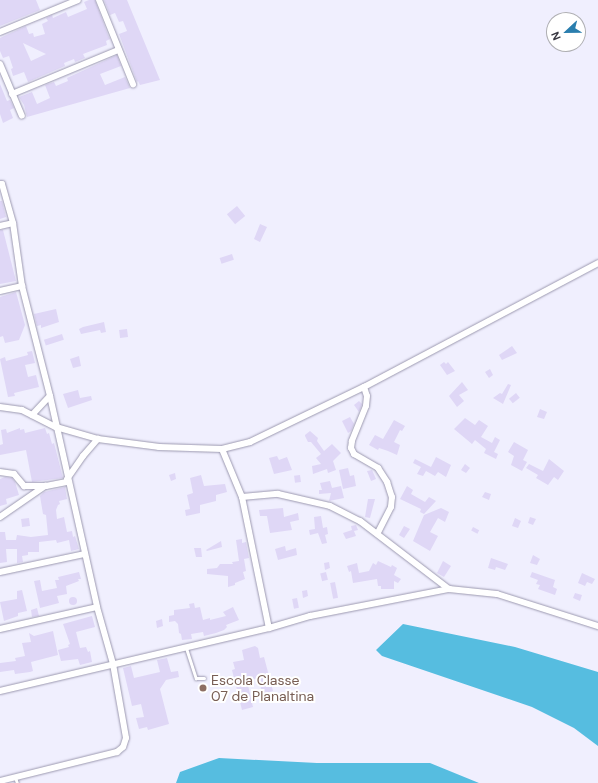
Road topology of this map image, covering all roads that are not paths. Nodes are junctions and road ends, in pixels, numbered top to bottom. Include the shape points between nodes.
1 (78, 0) edge
2 (99, 0) edge
3 (0, 32) edge
4 (118, 50) junction
5 (0, 64) edge
6 (133, 84) dead end
7 (12, 94) junction
8 (22, 116) dead end
9 (1, 184) edge
10 (13, 223) junction
11 (0, 226) edge
12 (598, 263) edge
13 (22, 286) junction
14 (0, 291) edge
15 (364, 386) junction
16 (50, 396) junction
17 (0, 407) edge
18 (32, 415) junction
19 (56, 427) junction
20 (98, 439) junction
21 (222, 449) junction
22 (0, 472) edge
23 (67, 481) junction
24 (46, 486) junction
25 (242, 497) junction
26 (0, 517) edge
27 (377, 534) junction
28 (85, 554) junction
29 (0, 572) edge
30 (449, 589) junction
31 (97, 607) junction
32 (598, 626) edge
33 (269, 628) junction
34 (0, 629) edge
35 (186, 647) junction
36 (113, 664) junction
37 (204, 678) dead end
38 (0, 691) edge
39 (16, 780) edge
40 (0, 781) edge

1 - 3 street
2 - 4 street
4 - 6 street
4 - 7 street
5 - 7 street
7 - 8 street
9 - 10 street
10 - 11 street
10 - 13 street
12 - 15 street
13 - 14 street
13 - 16 street
15 - 21 street via 250,442
15 - 27 street via 366,406 351,448 354,454 378,468 387,482 392,497 391,507
16 - 18 street
16 - 19 street
17 - 18 street via 22,410
18 - 19 street
19 - 20 street
19 - 23 street
20 - 21 street via 159,447
20 - 23 street
21 - 25 street
22 - 24 street via 14,474 24,486
23 - 24 street
23 - 28 street
24 - 26 street
25 - 27 street via 278,494 330,506 360,521
25 - 33 street
27 - 30 street
28 - 29 street
28 - 31 street
30 - 32 street via 497,594
30 - 33 street via 310,616
31 - 34 street
31 - 36 street
33 - 35 street
35 - 36 street
35 - 37 lane via 194,676 198,679
36 - 38 street
36 - 39 street via 126,738 123,747 117,752
39 - 40 street

